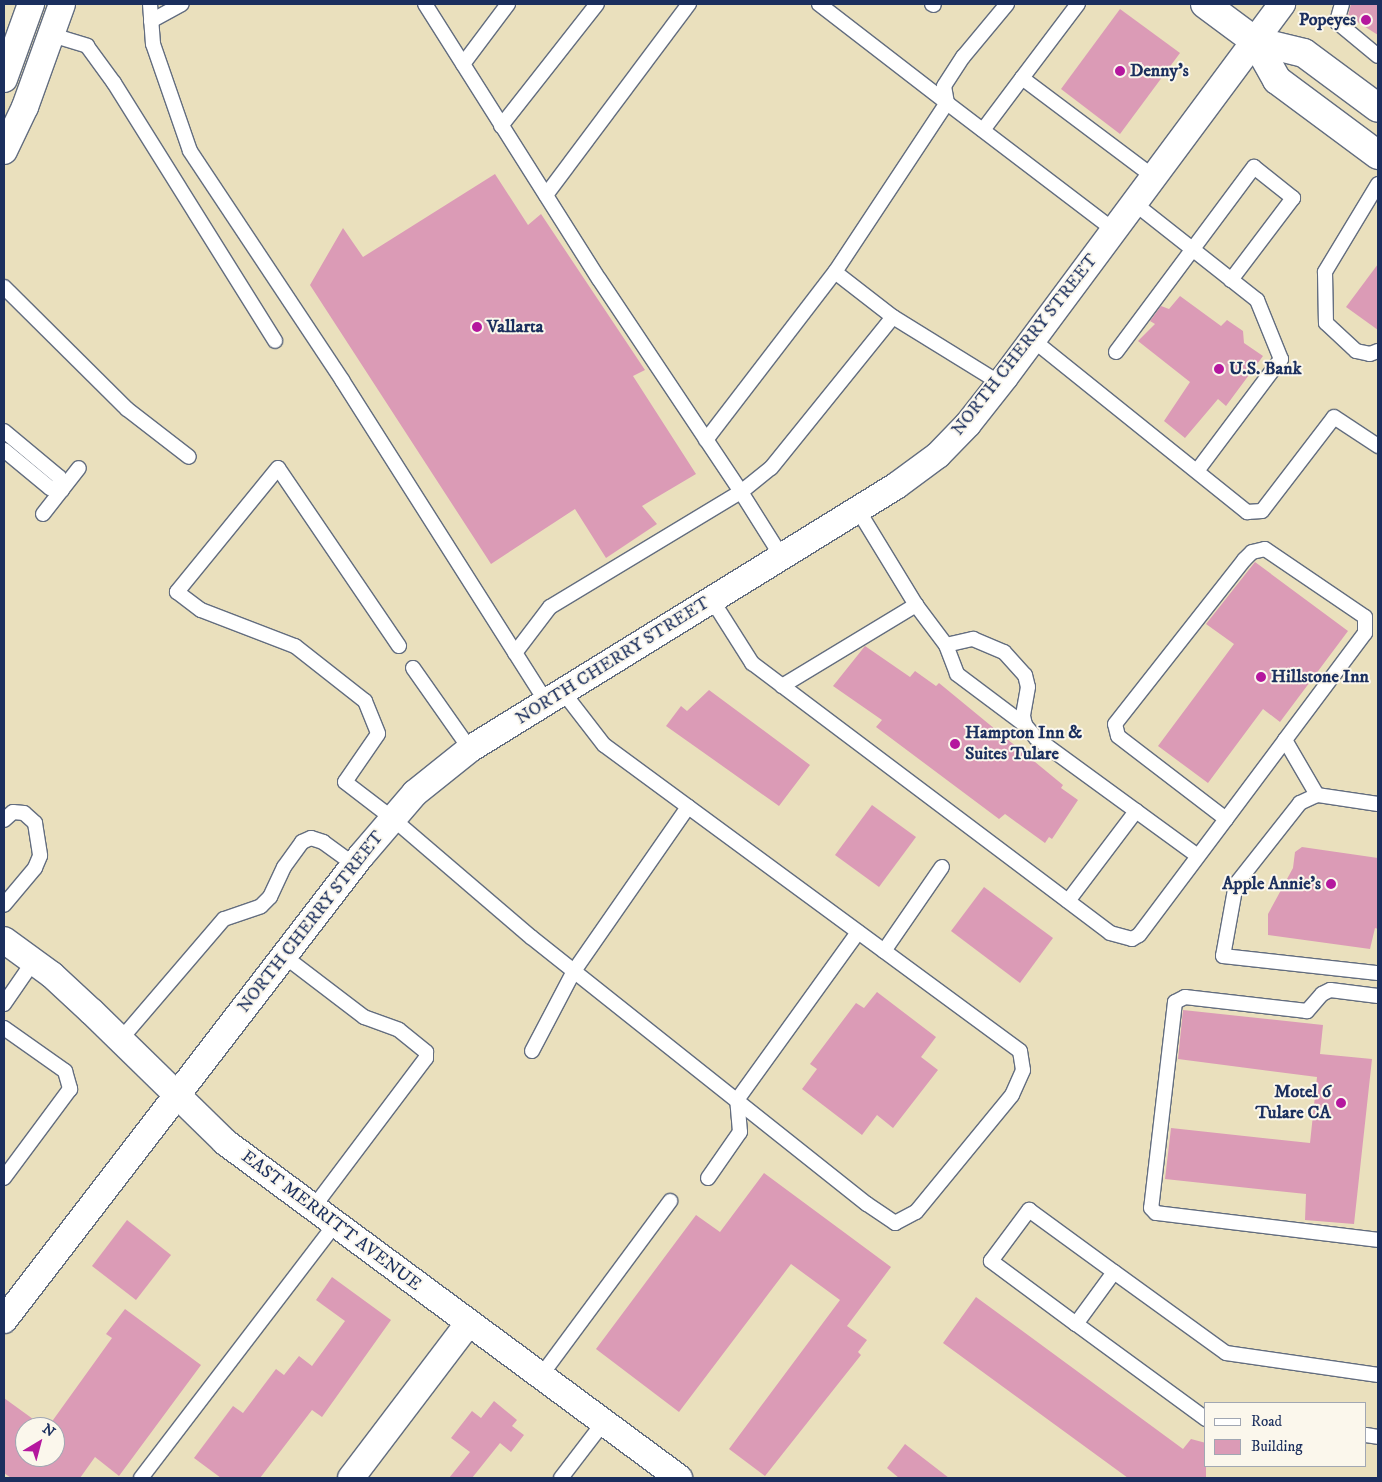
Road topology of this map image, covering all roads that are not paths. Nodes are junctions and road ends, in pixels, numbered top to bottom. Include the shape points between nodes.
1 (30, 4) edge
2 (62, 4) edge
3 (150, 4) edge
4 (182, 4) edge
5 (425, 4) edge
6 (508, 4) edge
7 (597, 4) edge
8 (689, 4) edge
9 (819, 4) edge
10 (1008, 4) edge
11 (1078, 4) edge
12 (1206, 4) edge
13 (1282, 4) edge
14 (1342, 4) edge
15 (151, 21) junction
16 (52, 34) junction
17 (1256, 41) junction
18 (1378, 56) edge
19 (462, 64) junction
20 (1022, 78) junction
21 (4, 79) edge
22 (947, 102) junction
23 (1378, 108) edge
24 (502, 126) junction
25 (983, 130) junction
26 (4, 151) edge
27 (1378, 155) edge
28 (1154, 177) junction
29 (1378, 184) edge
30 (546, 195) junction
31 (1134, 203) junction
32 (1114, 230) junction
33 (1193, 250) junction
34 (835, 272) junction
35 (1231, 280) junction
36 (4, 287) edge
37 (893, 317) junction
38 (1033, 340) junction
39 (275, 341) dead end
40 (1378, 350) edge
41 (1116, 352) dead end
42 (1000, 383) junction
43 (4, 431) edge
44 (706, 440) junction
45 (1378, 446) edge
46 (4, 450) edge
47 (189, 457) dead end
48 (79, 468) dead end
49 (1197, 471) junction
50 (62, 490) junction
51 (741, 492) junction
52 (858, 510) junction
53 (44, 514) dead end
54 (782, 557) junction
55 (712, 600) junction
56 (916, 605) junction
57 (946, 645) junction
58 (399, 646) dead end
59 (515, 653) junction
60 (413, 668) dead end
61 (782, 686) junction
62 (554, 697) junction
63 (1025, 725) junction
64 (1285, 740) junction
65 (470, 749) junction
66 (1317, 795) junction
67 (1378, 804) edge
68 (688, 807) junction
69 (1136, 810) junction
70 (392, 818) junction
71 (1226, 819) junction
72 (4, 820) edge
73 (1198, 856) junction
74 (355, 865) junction
75 (942, 867) dead end
76 (1068, 901) junction
77 (4, 905) edge
78 (858, 932) junction
79 (4, 940) edge
80 (884, 951) junction
81 (284, 956) junction
82 (33, 962) junction
83 (574, 971) junction
84 (1378, 973) edge
85 (1378, 996) edge
86 (4, 1004) edge
87 (4, 1028) edge
88 (121, 1039) junction
89 (532, 1051) dead end
90 (176, 1095) junction
91 (737, 1100) junction
92 (4, 1178) edge
93 (708, 1178) dead end
94 (670, 1201) dead end
95 (313, 1208) junction
96 (335, 1224) junction
97 (1378, 1240) edge
98 (1114, 1272) junction
99 (4, 1320) edge
100 (468, 1324) junction
101 (1076, 1324) junction
102 (1378, 1375) edge
103 (540, 1377) junction
104 (1204, 1418) edge
105 (603, 1423) junction
106 (141, 1478) edge
107 (351, 1478) edge
108 (561, 1478) edge
109 (679, 1478) edge

1 - 21 street
2 - 16 street
3 - 15 lane
4 - 15 lane
5 - 19 lane
6 - 19 lane
7 - 24 lane
8 - 30 lane
9 - 22 lane
10 - 22 lane via 963,57 944,86
11 - 20 lane
12 - 17 main road
13 - 17 street, NORTH CHERRY STREET
14 - 18 lane via 1337,22
15 - 59 lane via 153,44 190,151 342,380
16 - 26 street via 25,107
16 - 39 lane via 87,46 114,83
17 - 23 main road via 1304,53
17 - 27 main road via 1277,80
17 - 28 street, NORTH CHERRY STREET
19 - 24 lane
20 - 25 lane
20 - 28 lane
22 - 25 lane
22 - 34 lane
24 - 30 lane
25 - 32 lane
28 - 31 street, NORTH CHERRY STREET
29 - 40 lane via 1325,272 1326,323 1356,351 1370,354
30 - 44 lane
31 - 32 street, NORTH CHERRY STREET
31 - 33 lane
32 - 38 street, NORTH CHERRY STREET
33 - 35 lane
33 - 35 lane via 1254,167 1285,191 1293,198
33 - 41 lane
34 - 37 lane
34 - 44 lane
35 - 49 lane via 1257,300 1281,358
36 - 47 lane via 127,409
37 - 42 lane
37 - 51 lane via 771,468
38 - 42 street, NORTH CHERRY STREET
38 - 49 lane
42 - 52 street, NORTH CHERRY STREET via 968,424 938,455
43 - 50 lane via 59,477
44 - 51 lane
45 - 49 lane via 1334,417 1262,511 1247,512
46 - 50 lane via 50,488
48 - 50 lane
50 - 53 lane
51 - 54 lane
51 - 59 lane via 550,607
52 - 54 street, NORTH CHERRY STREET
52 - 56 lane
54 - 55 street, NORTH CHERRY STREET
55 - 61 lane via 752,664
55 - 62 street, NORTH CHERRY STREET
56 - 57 lane
56 - 61 lane
57 - 63 lane via 957,674
57 - 63 lane via 973,639 1004,652 1025,676 1028,687
58 - 70 lane via 278,468 177,592 201,610 295,646 366,701 378,734 345,782
59 - 62 lane
60 - 65 lane
61 - 76 lane
62 - 65 street, NORTH CHERRY STREET
62 - 68 lane via 604,745
63 - 69 lane via 1036,738
64 - 66 lane
64 - 71 lane
64 - 71 lane via 1366,632 1367,626 1366,617 1357,610 1265,549 1252,552 1244,560 1115,724 1118,736
65 - 70 street, NORTH CHERRY STREET via 415,793
66 - 67 lane
66 - 84 lane via 1300,803 1236,884 1223,956
68 - 78 lane
68 - 83 lane
69 - 73 lane
69 - 76 lane
70 - 74 street, NORTH CHERRY STREET
70 - 83 lane
71 - 73 lane
72 - 77 lane via 13,812 24,813 35,823 40,856 36,868
73 - 76 lane via 1139,935 1132,939 1110,933
74 - 81 street, NORTH CHERRY STREET
74 - 88 lane via 323,842 311,838 302,842 284,867 270,897 261,906 224,919
75 - 80 lane
78 - 80 lane
78 - 91 lane
79 - 82 street, EAST MERRITT AVENUE
80 - 91 lane via 1020,1051 1023,1070 1012,1095 916,1212 895,1223
81 - 90 street, NORTH CHERRY STREET
81 - 95 lane via 364,1017 399,1030 426,1052 426,1058
82 - 86 lane
82 - 88 street, EAST MERRITT AVENUE
83 - 89 lane
83 - 91 lane
85 - 97 lane via 1330,990 1307,1011 1185,997 1176,1002 1151,1208 1156,1213
87 - 92 lane via 65,1071 70,1089
88 - 90 street, EAST MERRITT AVENUE
90 - 95 street, EAST MERRITT AVENUE via 225,1142
90 - 99 street, NORTH CHERRY STREET
91 - 93 lane via 740,1132
94 - 103 lane
95 - 96 street, EAST MERRITT AVENUE
96 - 100 street, EAST MERRITT AVENUE
96 - 106 lane
98 - 101 lane
98 - 101 lane via 1029,1210 991,1261
98 - 102 lane via 1226,1353
100 - 103 street, EAST MERRITT AVENUE
100 - 107 street
101 - 104 lane
103 - 105 street, EAST MERRITT AVENUE
105 - 108 lane
105 - 109 street, EAST MERRITT AVENUE

